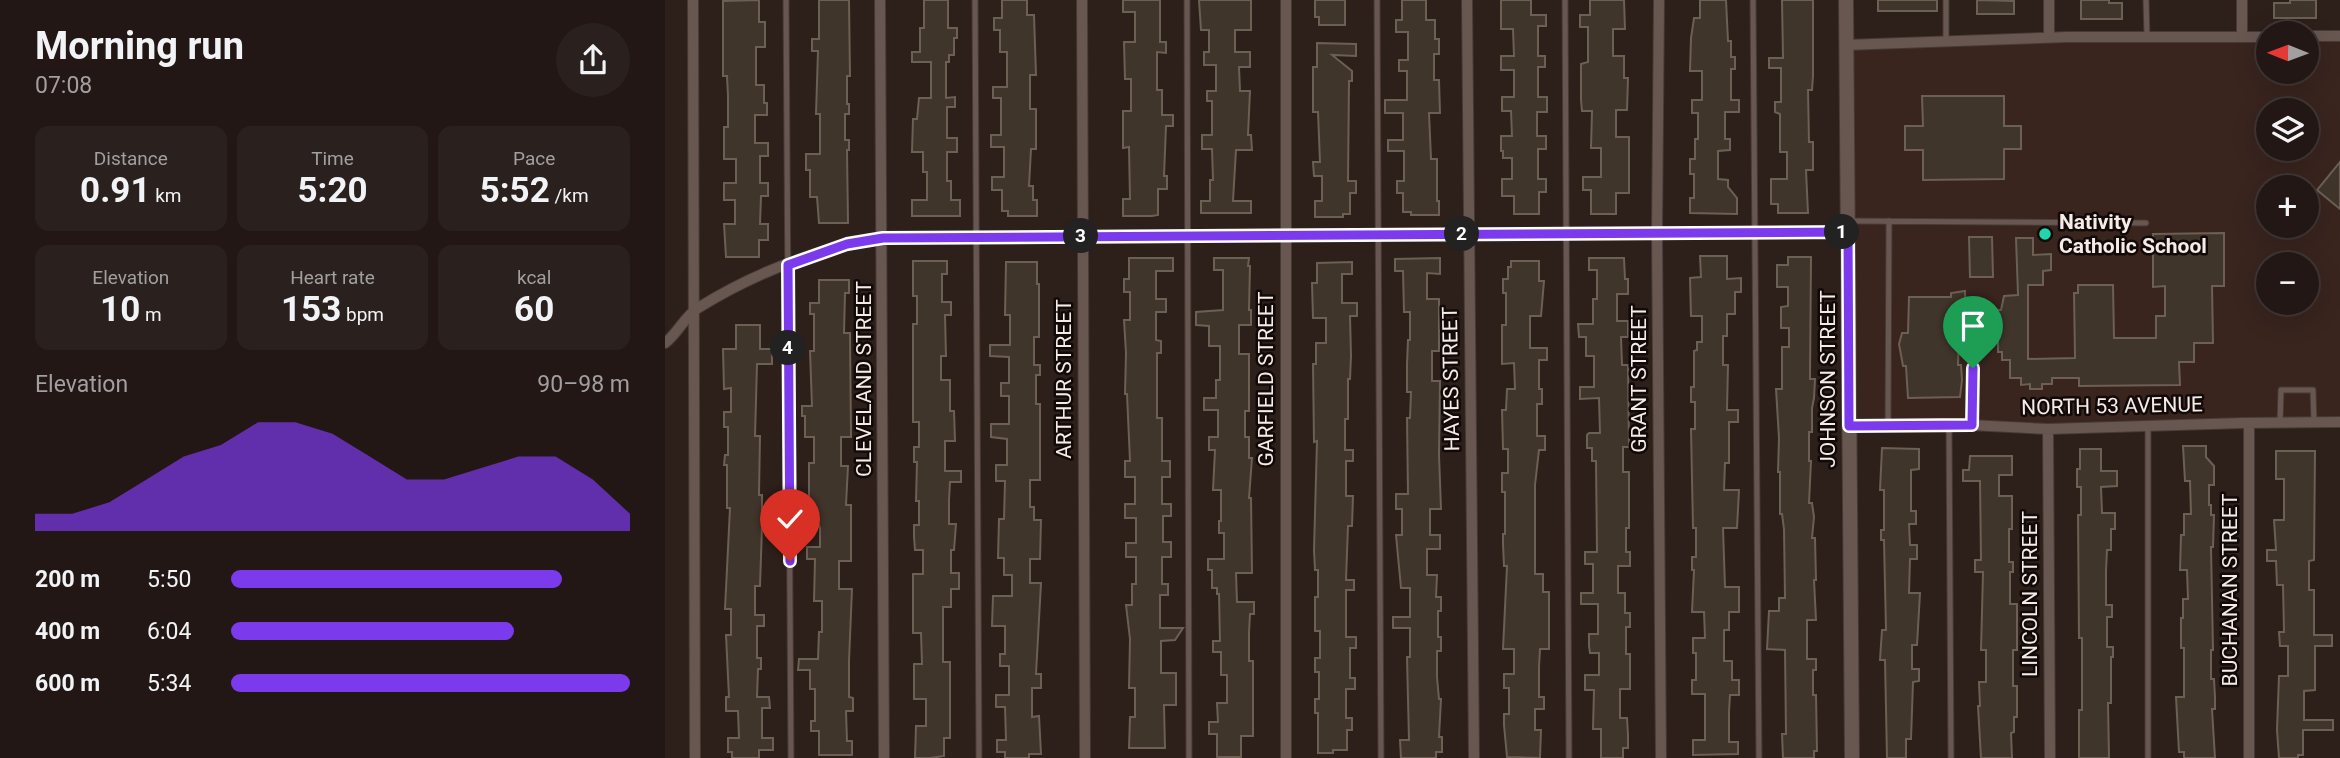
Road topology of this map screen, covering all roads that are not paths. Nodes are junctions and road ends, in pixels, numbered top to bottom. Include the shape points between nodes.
1 (693, 0) edge
2 (786, 0) edge
3 (880, 0) edge
4 (975, 0) edge
5 (1082, 0) edge
6 (1188, 0) edge
7 (1286, 0) edge
8 (1377, 0) edge
9 (1467, 0) edge
10 (1565, 0) edge
11 (1659, 0) edge
12 (1753, 0) edge
13 (1846, 0) edge
14 (1946, 0) edge
15 (2049, 0) edge
16 (2147, 0) edge
17 (2242, 0) edge
18 (2319, 36) edge
19 (2340, 36) edge
20 (2049, 37) junction
21 (2147, 37) junction
22 (2242, 37) junction
23 (2256, 37) edge
24 (1947, 41) junction
25 (1846, 45) junction
26 (1889, 221) junction
27 (2146, 223) dead end
28 (1848, 226) junction
29 (1754, 232) junction
30 (1566, 233) junction
31 (1657, 233) junction
32 (1469, 234) junction
33 (1379, 235) junction
34 (1083, 236) junction
35 (1189, 236) junction
36 (1284, 236) junction
37 (883, 238) junction
38 (976, 238) junction
39 (788, 265) junction
40 (695, 310) junction
41 (1974, 310) dead end
42 (665, 343) edge
43 (2340, 422) edge
44 (2249, 423) junction
45 (2280, 423) junction
46 (2314, 423) junction
47 (1949, 425) junction
48 (1972, 425) junction
49 (1849, 426) junction
50 (1888, 426) junction
51 (2148, 426) junction
52 (2048, 429) junction
53 (695, 758) edge
54 (791, 758) edge
55 (884, 758) edge
56 (979, 758) edge
57 (1085, 758) edge
58 (1189, 758) edge
59 (1286, 758) edge
60 (1381, 758) edge
61 (1474, 758) edge
62 (1569, 758) edge
63 (1661, 758) edge
64 (1759, 758) edge
65 (1852, 758) edge
66 (1951, 758) edge
67 (2050, 758) edge
68 (2148, 758) edge
69 (2249, 758) edge

1 - 40 street
2 - 39 lane
3 - 37 street, CLEVELAND STREET
4 - 38 lane
5 - 34 street, ARTHUR STREET
6 - 35 lane
7 - 36 street, GARFIELD STREET
8 - 33 lane
9 - 32 street, HAYES STREET
10 - 30 lane
11 - 31 street, GRANT STREET
12 - 29 lane
13 - 25 street, JOHNSON STREET
14 - 24 lane
15 - 20 street
16 - 21 lane
17 - 22 street
18 - 19 street
20 - 21 street
20 - 24 street
21 - 22 street
22 - 23 street
24 - 25 street
25 - 28 street, JOHNSON STREET
26 - 27 lane
26 - 28 lane
26 - 50 lane
28 - 29 street
28 - 49 street, JOHNSON STREET
29 - 31 street
29 - 64 lane
30 - 31 street
30 - 32 street
30 - 62 lane
31 - 63 street, GRANT STREET
32 - 33 street
32 - 61 street, HAYES STREET
33 - 36 street
33 - 60 lane
34 - 35 street
34 - 38 street
34 - 57 street, ARTHUR STREET
35 - 36 street
35 - 58 lane
36 - 59 street, GARFIELD STREET
37 - 38 street
37 - 39 street via 847,244
37 - 55 street, CLEVELAND STREET
38 - 56 lane
39 - 40 street
39 - 54 lane
40 - 42 street
40 - 53 street
41 - 48 lane
43 - 46 street, NORTH 53 AVENUE
44 - 45 street, NORTH 53 AVENUE
44 - 51 street, NORTH 53 AVENUE
44 - 69 street, BUCHANAN STREET
45 - 46 street, NORTH 53 AVENUE
45 - 46 lane via 2281,390 2313,390
47 - 48 street, NORTH 53 AVENUE
47 - 50 street, NORTH 53 AVENUE
47 - 66 lane
48 - 52 street, NORTH 53 AVENUE
49 - 50 street, NORTH 53 AVENUE
49 - 65 street, JOHNSON STREET
51 - 52 street, NORTH 53 AVENUE
51 - 68 lane
52 - 67 street, LINCOLN STREET

